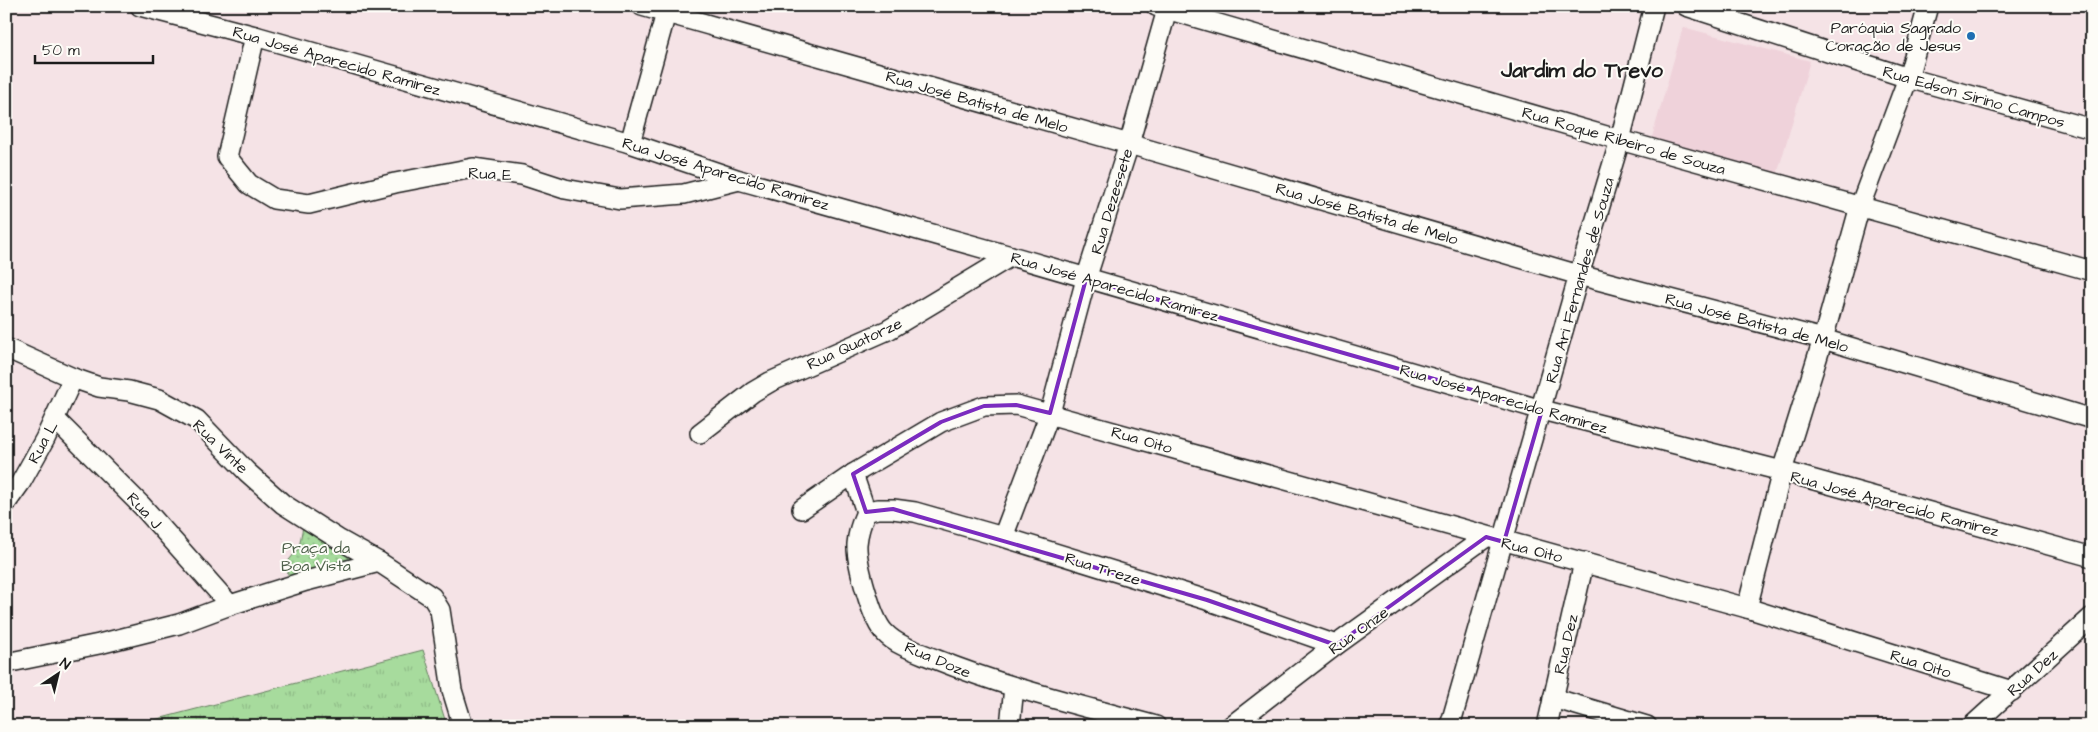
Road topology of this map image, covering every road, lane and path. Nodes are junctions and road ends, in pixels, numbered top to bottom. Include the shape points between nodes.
1 (140, 6) edge
2 (642, 6) edge
3 (1654, 6) edge
4 (1686, 6) edge
5 (1928, 6) edge
6 (1164, 7) edge
7 (667, 10) edge
8 (255, 36) junction
9 (1908, 78) junction
10 (2092, 129) edge
11 (1620, 140) junction
12 (630, 143) junction
13 (1129, 144) junction
14 (739, 180) junction
15 (1860, 206) junction
16 (1011, 256) junction
17 (2092, 271) edge
18 (1579, 275) junction
19 (1086, 279) junction
20 (6, 337) edge
21 (1823, 339) junction
22 (11, 351) edge
23 (73, 378) junction
24 (1542, 410) junction
25 (1050, 413) junction
26 (55, 419) junction
27 (2092, 419) edge
28 (700, 433) dead end
29 (1782, 471) junction
30 (853, 474) junction
31 (6, 503) edge
32 (802, 509) dead end
33 (866, 512) junction
34 (1003, 536) junction
35 (1495, 539) junction
36 (2092, 557) edge
37 (380, 562) junction
38 (1584, 562) junction
39 (230, 605) junction
40 (1747, 608) junction
41 (2092, 617) edge
42 (1336, 645) junction
43 (6, 663) edge
44 (1014, 687) junction
45 (2012, 691) junction
46 (1553, 698) junction
47 (463, 726) edge
48 (1010, 726) edge
49 (1156, 726) edge
50 (1231, 726) edge
51 (1450, 726) edge
52 (1547, 726) edge
53 (1647, 726) edge
54 (1972, 726) edge

1 - 8 street, Rua José Aparecido Ramirez
2 - 7 street, Rua José Batista de Melo
3 - 11 street, Rua Ari Fernandes de Souza
4 - 9 street, Rua Edson Sirino Campos
5 - 9 street
6 - 11 street, Rua Roque Ribeiro de Souza
6 - 13 street, Rua Dezessete
7 - 12 street
7 - 13 street, Rua José Batista de Melo
8 - 12 street, Rua José Aparecido Ramirez
8 - 14 street, Rua E via 227,157 249,184 274,198 309,204 473,168 522,175 565,189 620,199 684,194
9 - 10 street, Rua Edson Sirino Campos
9 - 15 street
11 - 15 street, Rua Roque Ribeiro de Souza
11 - 18 street, Rua Ari Fernandes de Souza
12 - 14 street, Rua José Aparecido Ramirez
13 - 18 street, Rua José Batista de Melo
13 - 19 street, Rua Dezessete
14 - 16 street, Rua José Aparecido Ramirez
15 - 17 street, Rua Roque Ribeiro de Souza
15 - 21 street
16 - 19 street, Rua José Aparecido Ramirez
16 - 28 street, Rua Quatorze via 888,330 770,382
18 - 21 street, Rua José Batista de Melo
18 - 24 street, Rua Ari Fernandes de Souza
19 - 24 street, Rua José Aparecido Ramirez
19 - 25 street, Rua Dezessete
20 - 22 street
21 - 27 street, Rua José Batista de Melo
21 - 29 street
22 - 23 street, Rua Vinte
23 - 26 street, Rua L
23 - 37 street, Rua Vinte via 99,387 158,399 197,420 247,472 284,504
24 - 29 street, Rua José Aparecido Ramirez
24 - 35 street, Rua Ari Fernandes de Souza
25 - 30 street via 1016,405 984,406 941,422
25 - 34 street, Rua Dezessete
25 - 35 street, Rua Oito
26 - 31 street, Rua L
26 - 39 street, Rua J via 148,513
29 - 36 street, Rua José Aparecido Ramirez
29 - 40 street
30 - 32 street
30 - 33 street
33 - 34 street, Rua Treze via 877,509 915,512
33 - 44 street, Rua Doze via 858,528 857,547 874,619 885,634 905,646 975,675
34 - 42 street, Rua Treze via 1207,600
35 - 38 street, Rua Oito
35 - 42 street, Rua Onze
35 - 51 street, Rua Ari Fernandes de Souza
37 - 39 street
37 - 47 street, Rua Vinte via 432,597 440,610 452,690
38 - 40 street, Rua Oito
38 - 46 street, Rua Dez
39 - 43 street via 179,624
40 - 45 street, Rua Oito
41 - 45 street, Rua Dez
42 - 50 street, Rua Onze
44 - 48 street
44 - 49 street, Rua Doze
45 - 54 street, Rua Dez
46 - 52 street, Rua Dez
46 - 53 street

